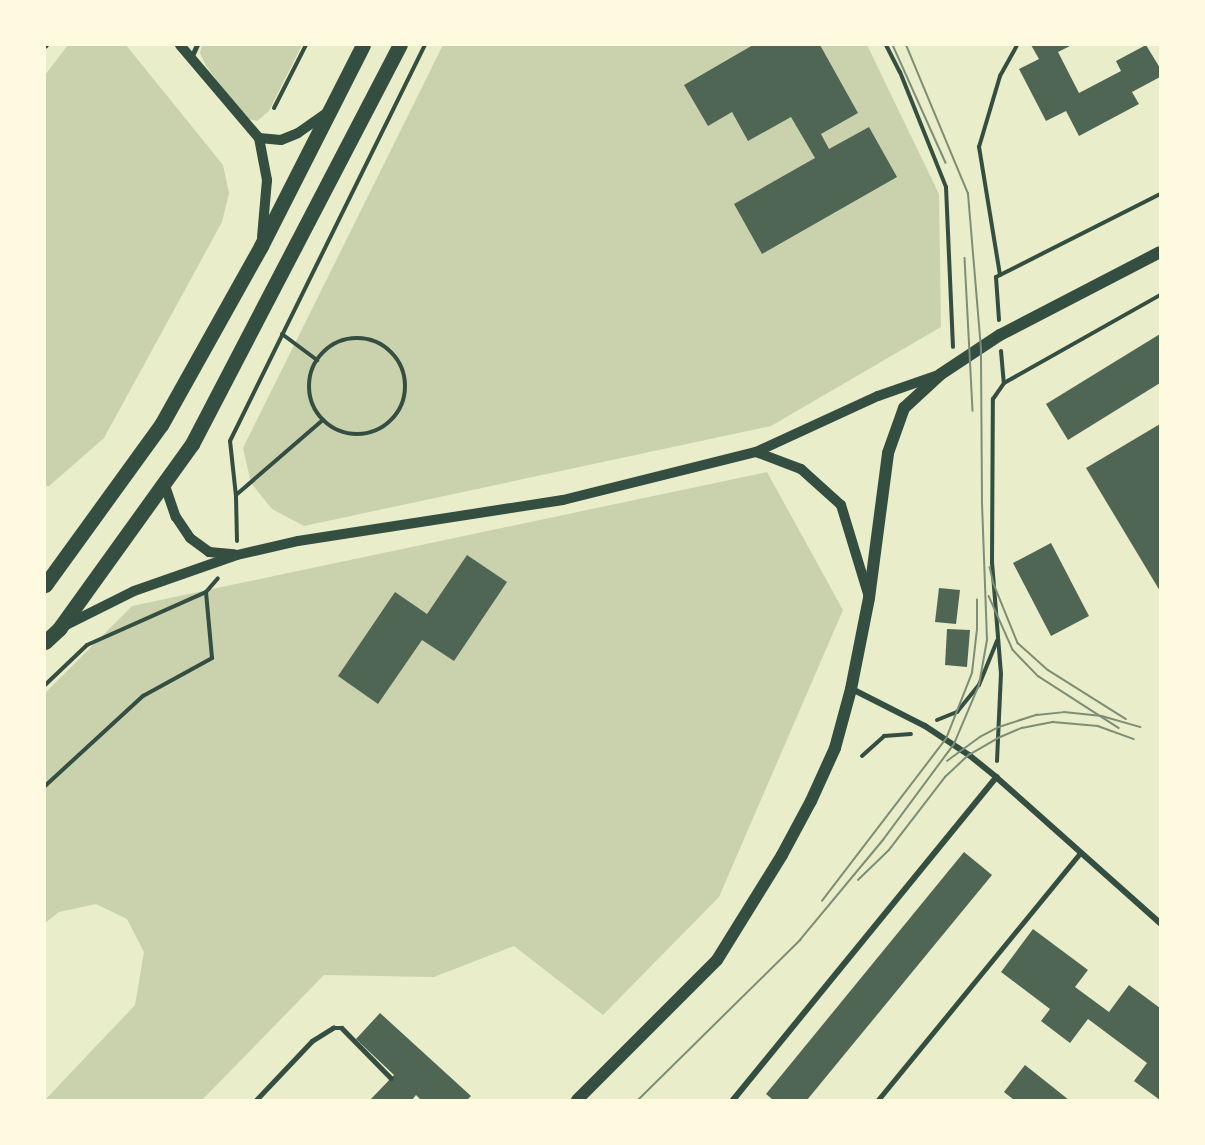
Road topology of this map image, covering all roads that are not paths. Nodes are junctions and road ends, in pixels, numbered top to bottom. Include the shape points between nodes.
1 (180, 45) edge
2 (196, 45) edge
3 (363, 45) edge
4 (400, 45) edge
5 (191, 59) junction
6 (328, 112) junction
7 (258, 138) junction
8 (261, 246) junction
9 (1160, 252) edge
10 (941, 374) junction
11 (756, 452) junction
12 (164, 483) junction
13 (237, 555) junction
14 (45, 585) edge
15 (869, 598) junction
16 (59, 629) junction
17 (45, 642) edge
18 (851, 689) junction
19 (996, 777) junction
20 (1080, 853) junction
21 (1160, 923) edge
22 (391, 1078) dead end
23 (256, 1100) edge
24 (577, 1100) edge
25 (734, 1100) edge
26 (878, 1100) edge

1 - 5 street
2 - 5 lane
3 - 6 main road
4 - 12 main road via 192,444
5 - 7 street
6 - 7 street via 281,140
6 - 8 main road
7 - 8 street via 267,180
8 - 14 main road via 160,425
9 - 10 main road via 1000,335
10 - 11 street via 878,396
10 - 15 main road via 904,408 888,453
11 - 13 street via 563,500
11 - 15 street via 801,470 841,506
12 - 13 street via 176,517 190,538 209,552
12 - 16 main road
13 - 16 street via 134,591
15 - 18 main road
16 - 17 main road
18 - 19 street via 954,744
18 - 24 main road via 835,748 811,801 717,960
19 - 20 street
19 - 25 street
20 - 21 street
20 - 26 lane
22 - 23 lane via 342,1028 333,1028 312,1041

